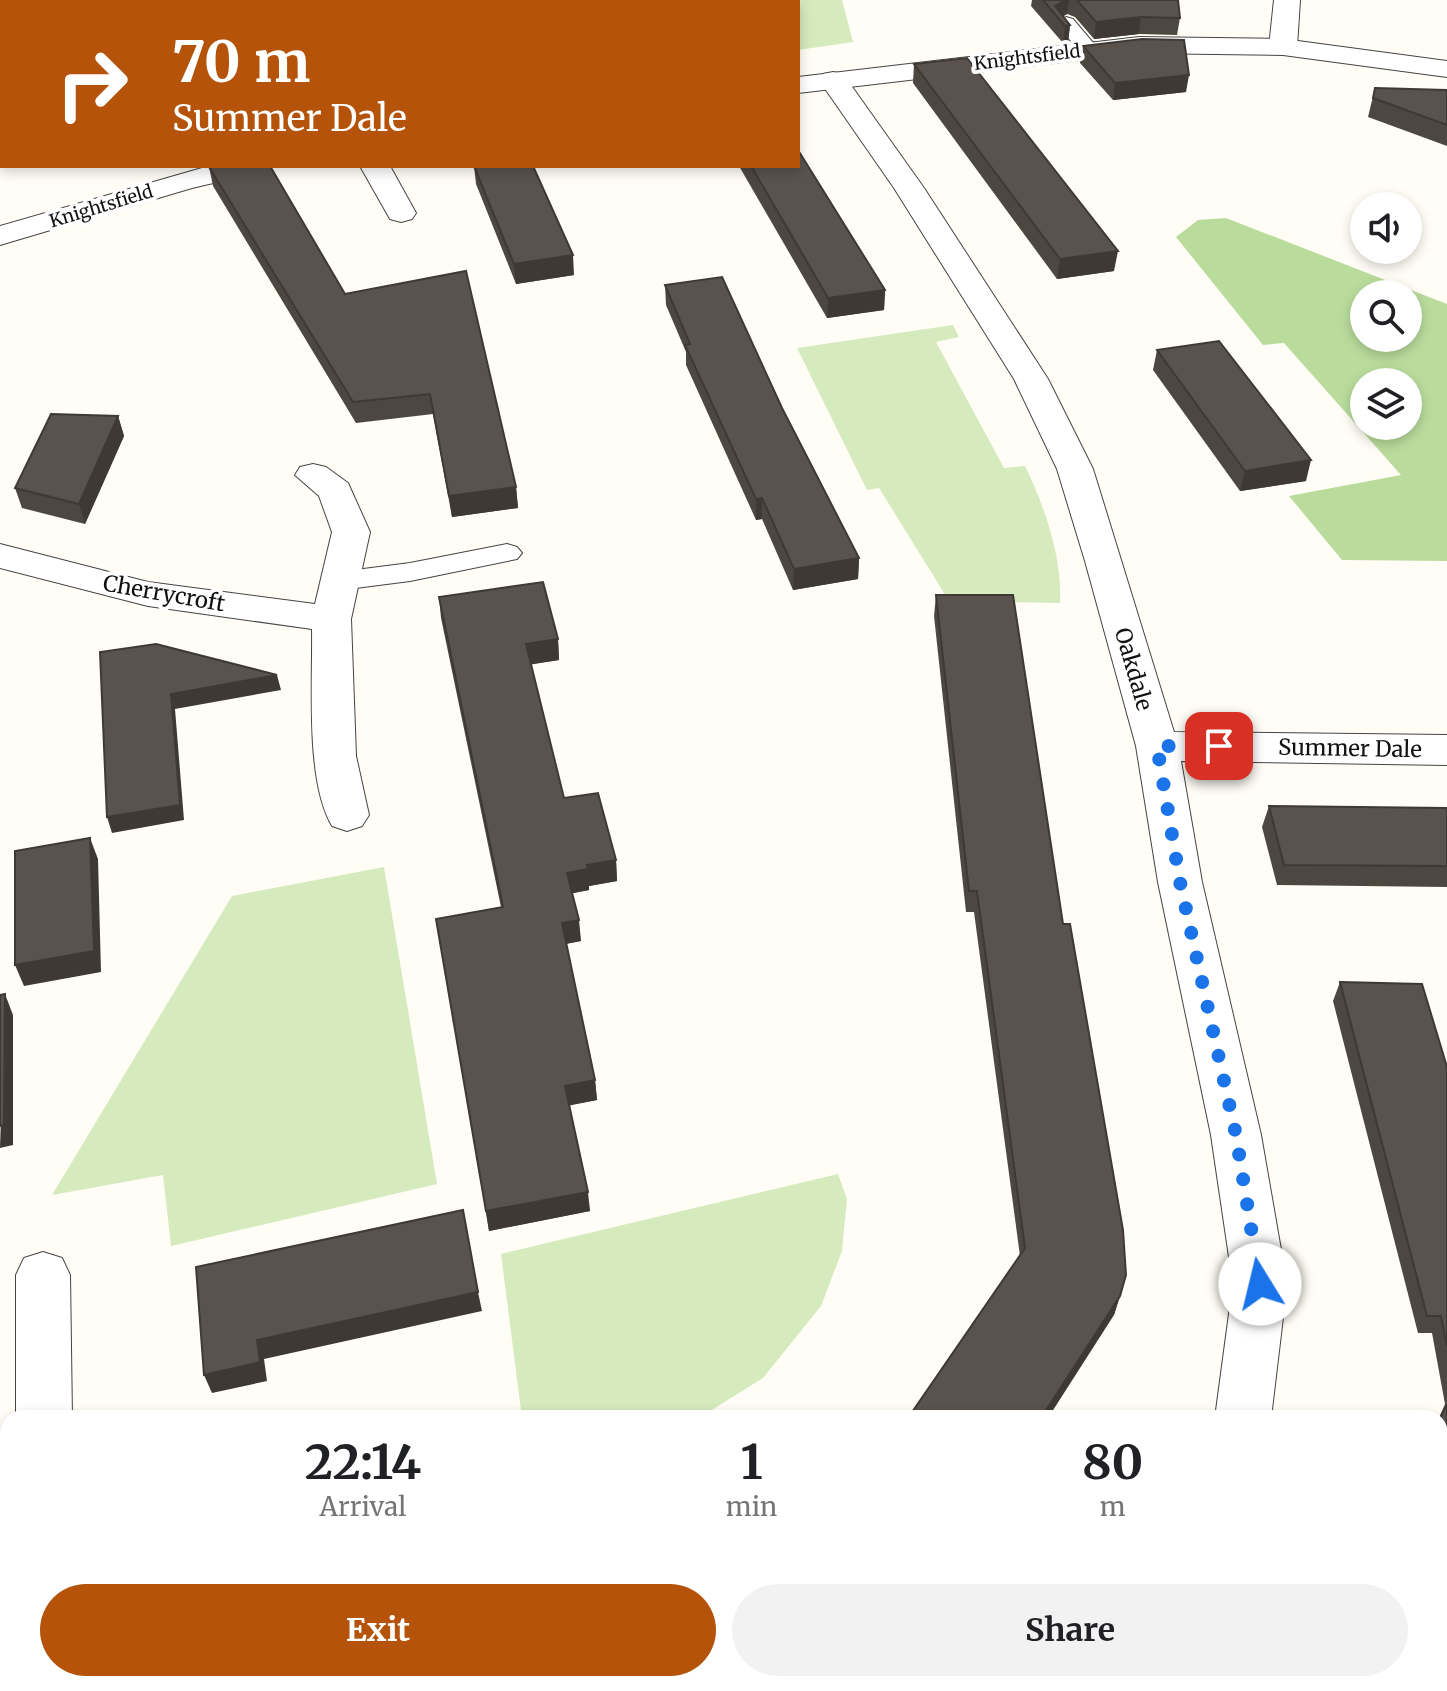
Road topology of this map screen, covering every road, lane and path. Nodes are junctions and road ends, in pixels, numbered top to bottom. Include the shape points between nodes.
1 (1287, 0) edge
2 (1066, 23) edge
3 (1283, 47) junction
4 (1076, 50) junction
5 (1447, 69) edge
6 (1087, 77) edge
7 (816, 82) edge
8 (241, 168) edge
9 (376, 168) edge
10 (401, 213) dead end
11 (0, 236) edge
12 (313, 475) dead end
13 (507, 553) dead end
14 (0, 556) edge
15 (335, 600) junction
16 (1157, 746) junction
17 (1447, 750) edge
18 (347, 815) dead end
19 (43, 1275) dead end
20 (44, 1410) edge
21 (1244, 1410) edge

1 - 3 street
2 - 4 lane
3 - 4 street, Knightsfield via 1139,45
3 - 5 street, Knightsfield
4 - 6 lane
4 - 7 street, Knightsfield
7 - 16 street, Oakdale via 909,188 1031,379 1069,457
8 - 11 street, Knightsfield
9 - 10 street
12 - 15 street via 335,491 351,532
13 - 15 lane via 410,572
14 - 15 street, Cherrycroft via 148,594
15 - 18 street via 335,756
16 - 17 street, Summer Dale
16 - 21 street, Oakdale via 1180,882 1236,1135 1260,1284
19 - 20 street

